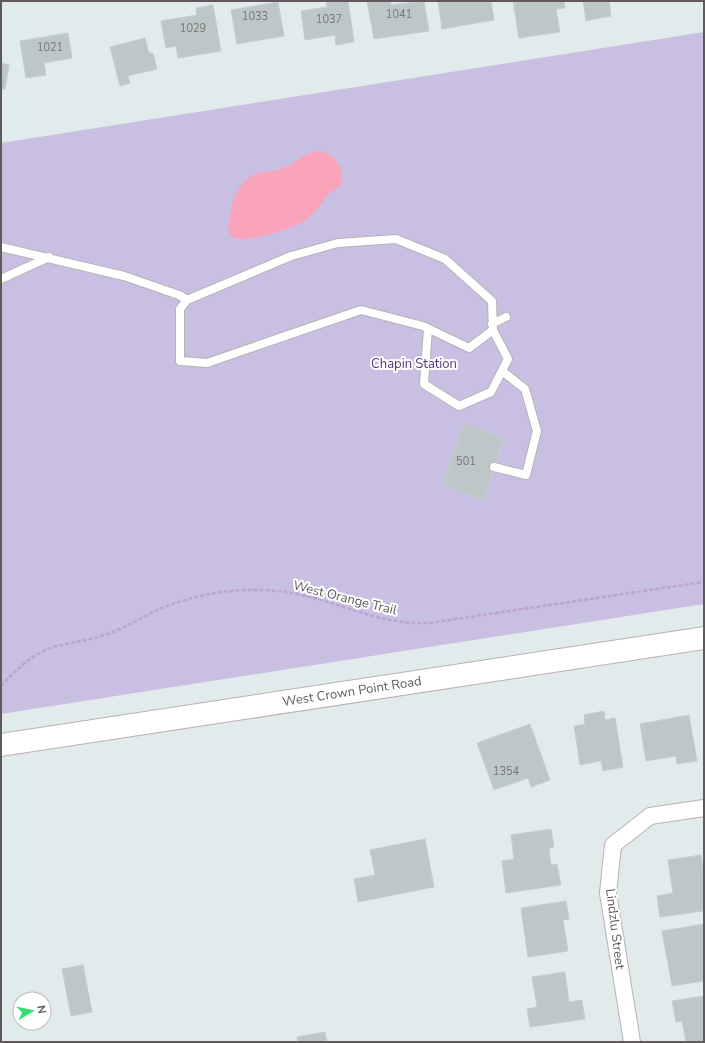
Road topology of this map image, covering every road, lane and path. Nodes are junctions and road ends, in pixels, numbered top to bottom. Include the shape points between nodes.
1 (1, 247) edge
2 (49, 257) junction
3 (1, 279) edge
4 (187, 300) junction
5 (506, 317) dead end
6 (492, 327) junction
7 (428, 329) junction
8 (502, 371) junction
9 (494, 467) dead end
10 (704, 582) edge
11 (704, 638) edge
12 (1, 686) edge
13 (1, 745) edge
14 (704, 808) edge
15 (632, 1042) edge

1 - 2 lane
2 - 3 lane
2 - 4 lane via 124,276
4 - 6 lane via 290,256 338,243 396,239 444,260 492,301
4 - 7 lane via 180,309 180,361 207,363 361,310
5 - 6 lane
6 - 7 lane via 469,348
6 - 8 lane via 508,359
7 - 8 lane via 424,384 459,406 491,392
8 - 9 lane via 525,389 537,431 526,475
10 - 12 path, West Orange Trail via 410,624 384,620 302,595 264,590 228,590 163,608 109,634 56,646 26,661
11 - 13 street, West Crown Point Road
14 - 15 street, Lindzlu Street via 650,816 614,845 608,893

